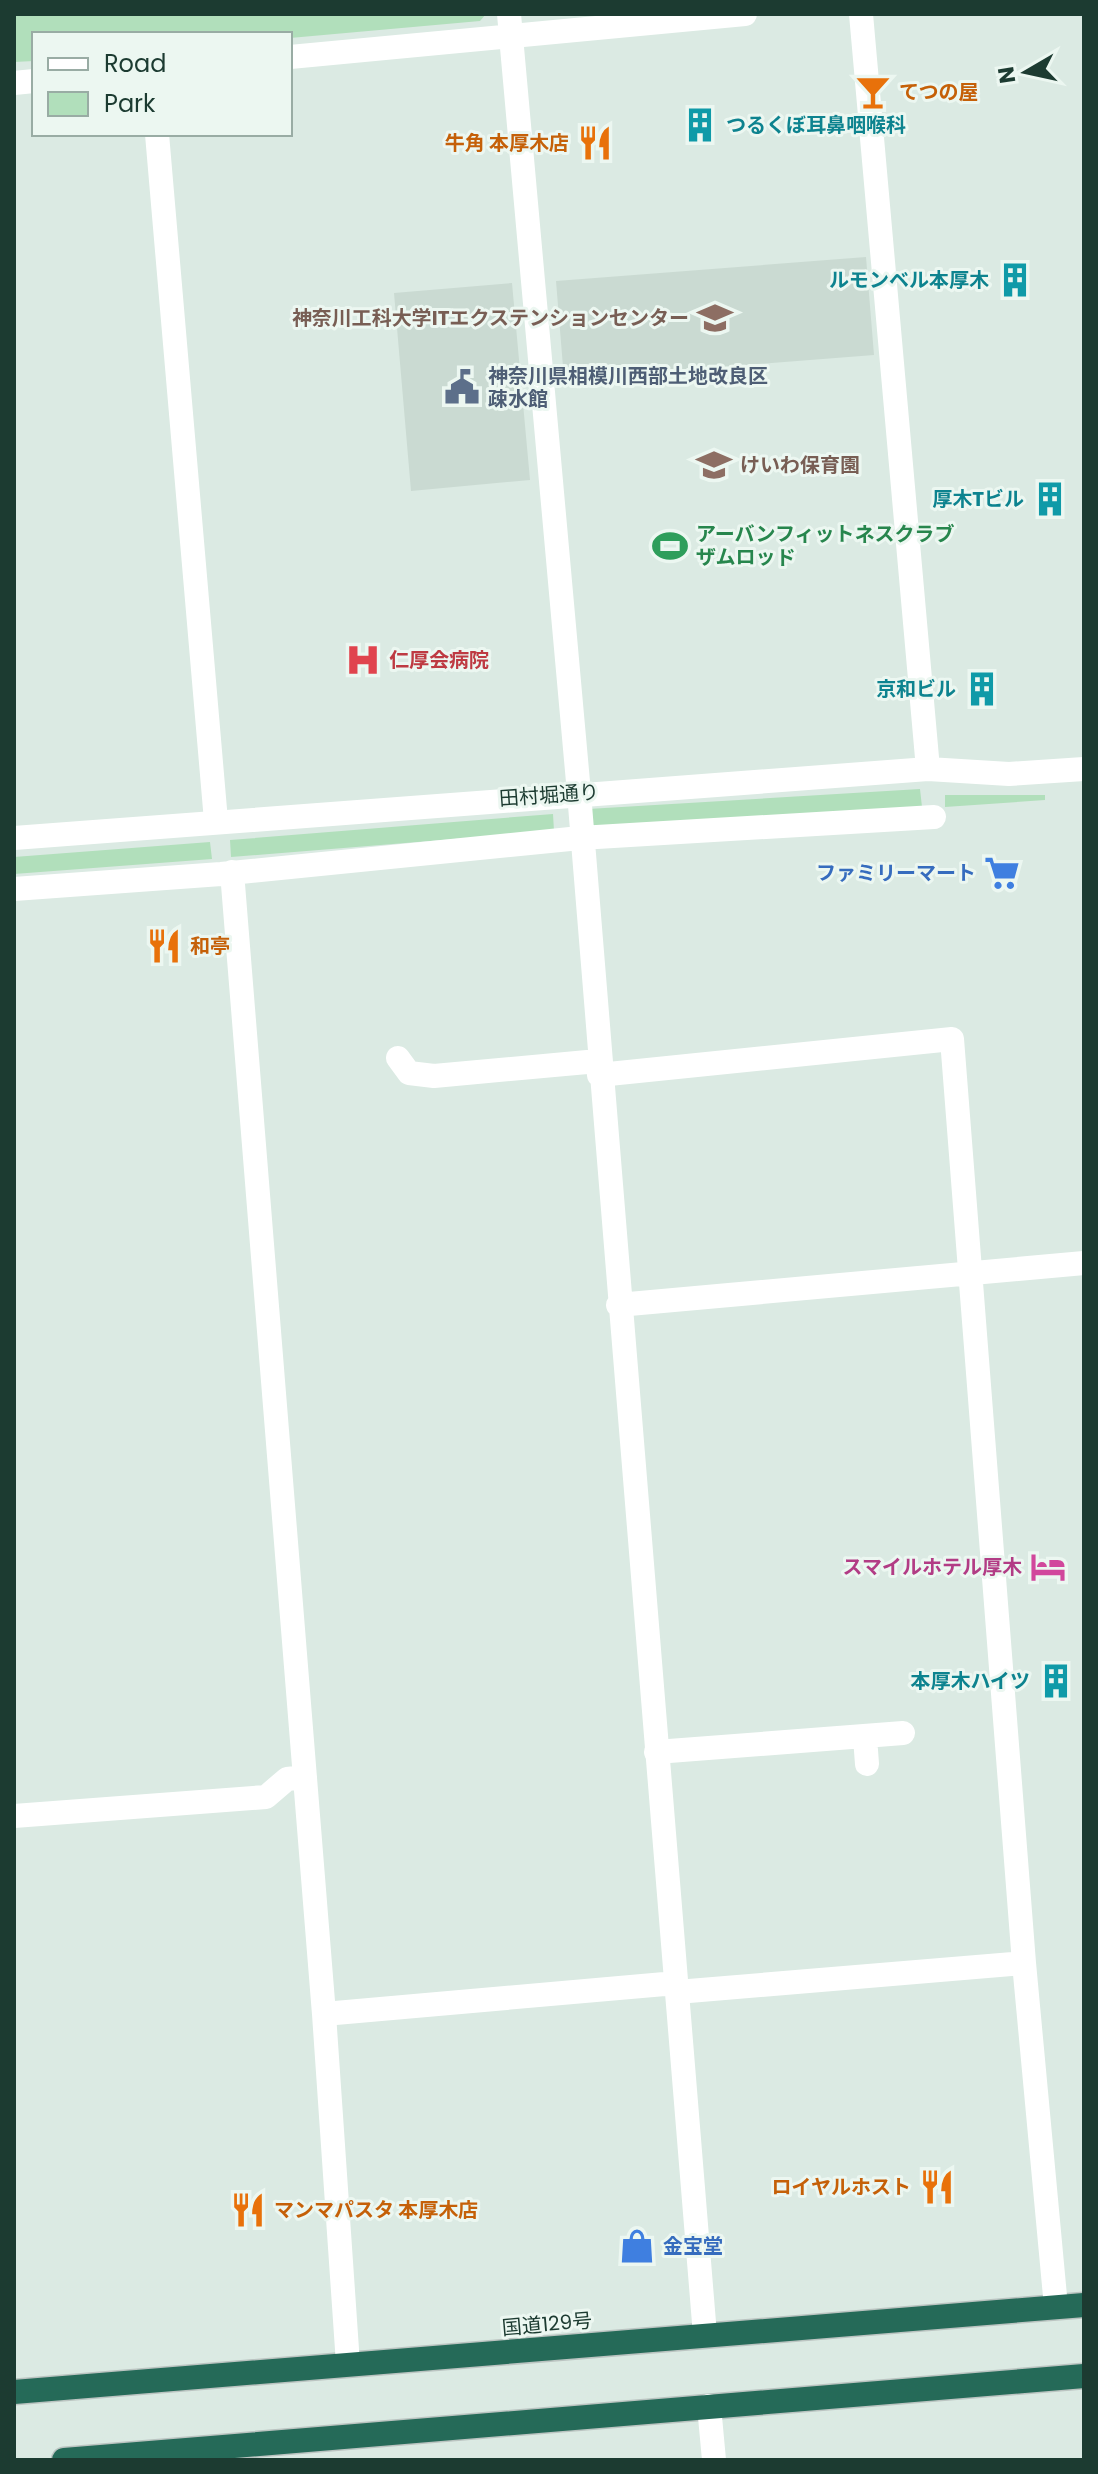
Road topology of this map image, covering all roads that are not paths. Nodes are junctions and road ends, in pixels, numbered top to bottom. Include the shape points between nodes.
1 (745, 14) edge
2 (861, 14) edge
3 (510, 24) edge
4 (292, 57) edge
5 (157, 136) edge
6 (928, 769) junction
7 (1084, 769) edge
8 (579, 793) junction
9 (934, 817) dead end
10 (216, 821) junction
11 (14, 838) edge
12 (580, 838) junction
13 (232, 872) junction
14 (14, 889) edge
15 (398, 1058) dead end
16 (599, 1068) junction
17 (1084, 1263) edge
18 (968, 1273) junction
19 (618, 1305) junction
20 (903, 1733) dead end
21 (865, 1737) junction
22 (656, 1752) junction
23 (867, 1764) dead end
24 (305, 1777) junction
25 (14, 1816) edge
26 (1024, 1963) junction
27 (676, 1988) junction
28 (324, 2014) junction
29 (1084, 2305) edge
30 (1056, 2307) junction
31 (705, 2335) junction
32 (348, 2364) junction
33 (1084, 2376) edge
34 (14, 2381) edge
35 (66, 2387) junction
36 (14, 2392) edge
37 (709, 2406) junction
38 (86, 2459) edge
39 (64, 2460) edge
40 (714, 2460) edge

1 - 3 street
2 - 6 street
3 - 4 street
3 - 8 street
5 - 10 street
6 - 7 street, 田村堀通り via 1009,774
6 - 8 street, 田村堀通り
8 - 10 street, 田村堀通り
8 - 12 street
9 - 12 street
10 - 11 street, 田村堀通り
12 - 13 street
12 - 16 street
13 - 14 street
13 - 24 street
15 - 16 street via 409,1073 434,1076
16 - 18 street via 952,1039
16 - 19 street
17 - 18 street
18 - 19 street
18 - 26 street
19 - 22 street
20 - 21 street
21 - 22 street
21 - 23 street
22 - 27 street
24 - 25 street via 287,1779 266,1797
24 - 28 street
26 - 27 street
26 - 30 street
27 - 28 street
27 - 31 street
28 - 32 street
29 - 30 highway, 国道129号
30 - 31 highway, 国道129号
31 - 32 highway, 国道129号
32 - 35 highway, 国道129号
33 - 37 highway
34 - 35 highway
35 - 36 highway, 国道129号
37 - 38 highway
37 - 40 street
38 - 39 highway

